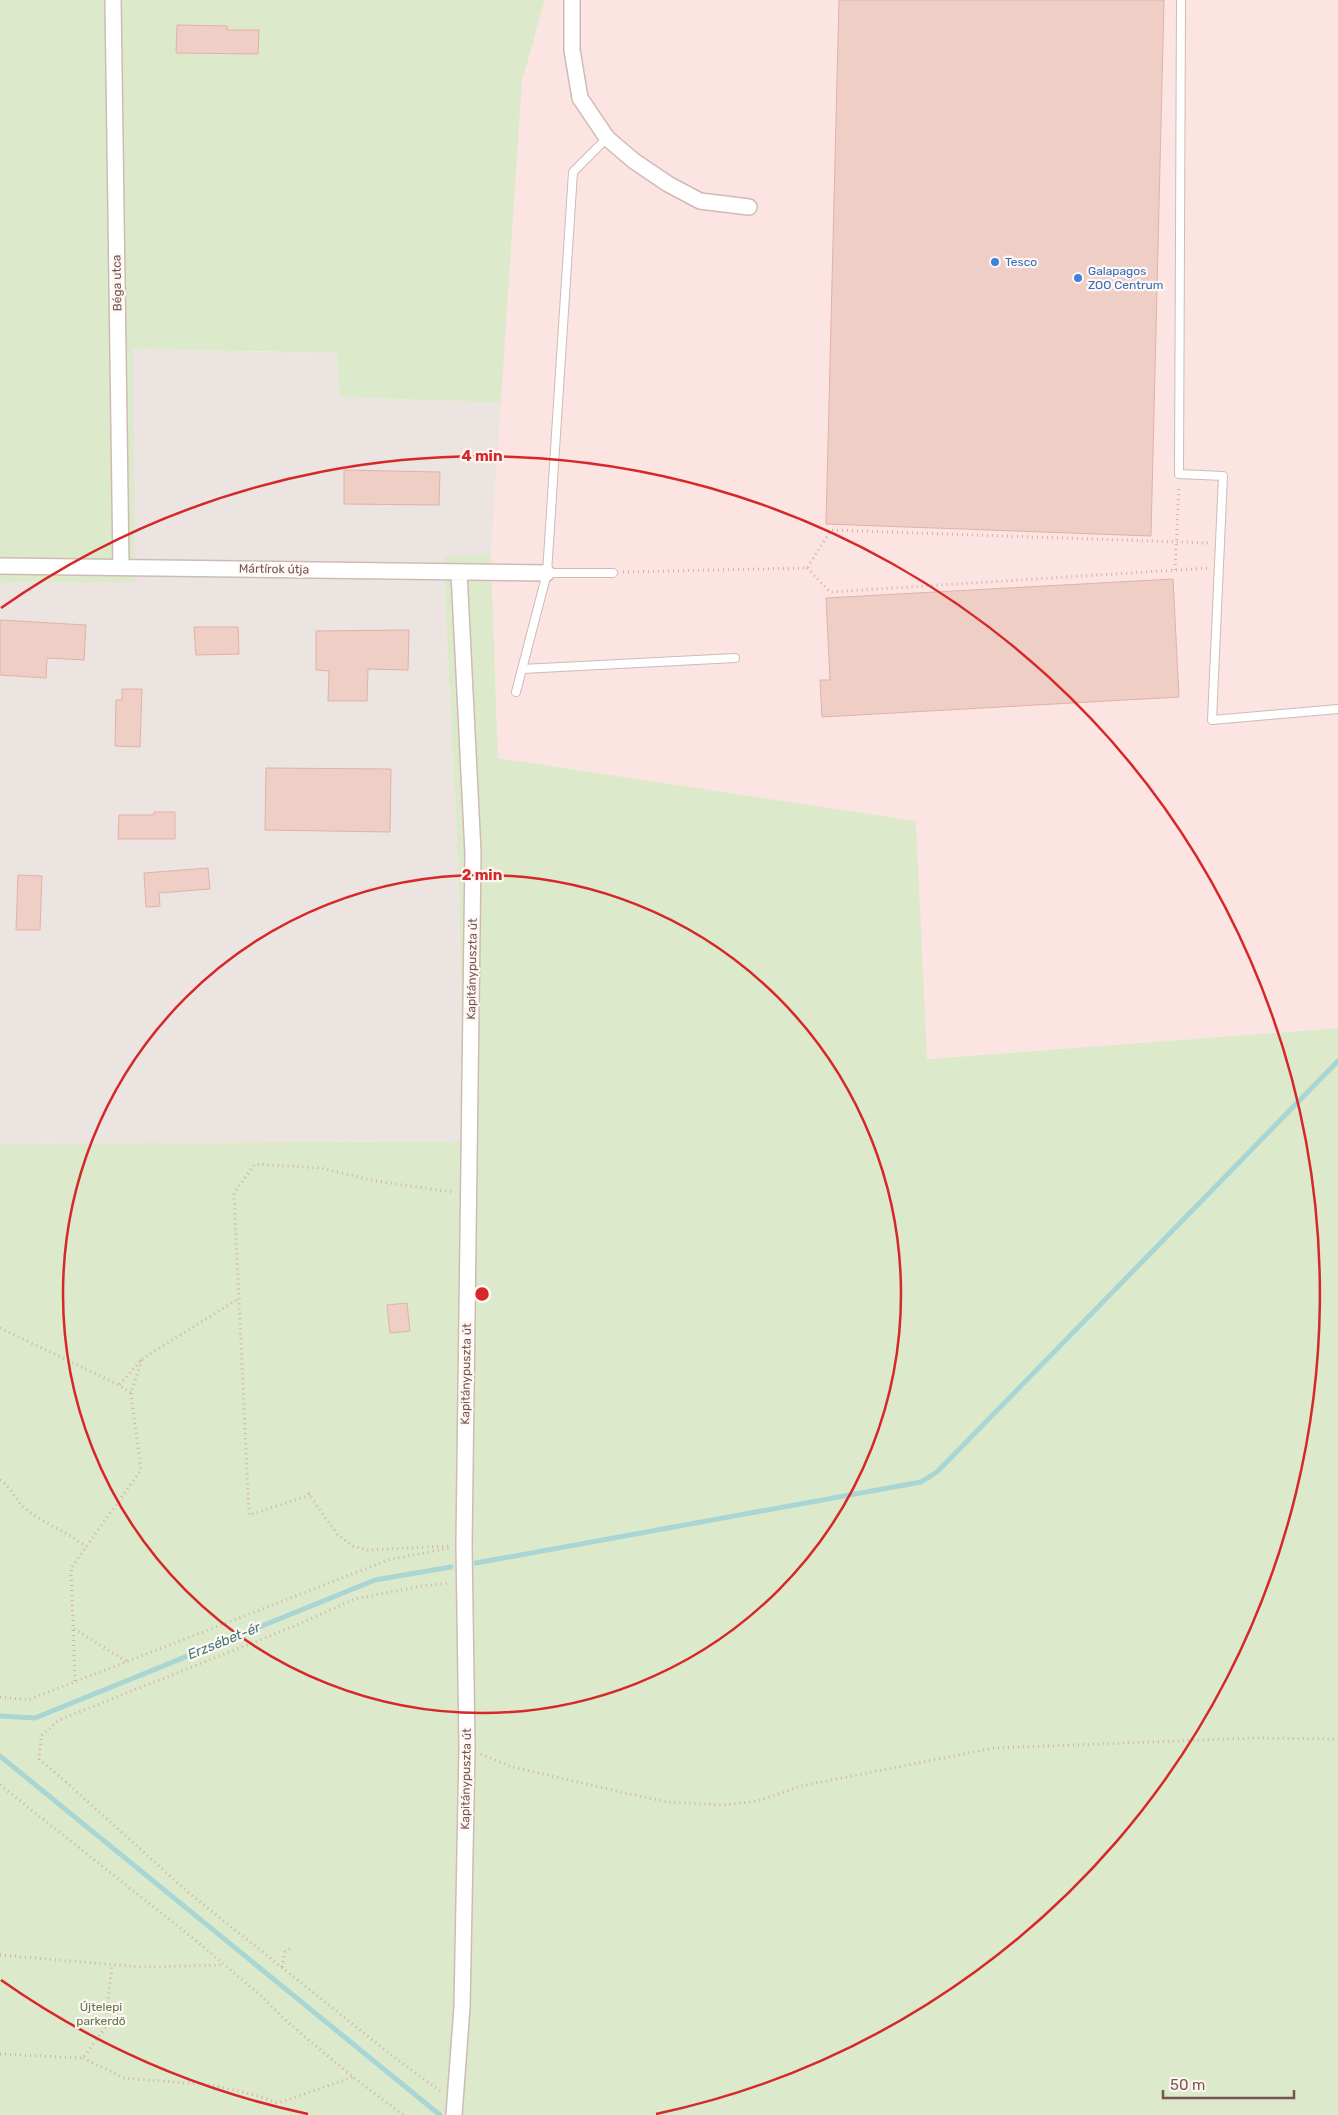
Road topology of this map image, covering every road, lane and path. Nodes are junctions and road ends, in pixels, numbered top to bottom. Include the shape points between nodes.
1 (114, 0) edge
2 (572, 0) edge
3 (1181, 0) edge
4 (607, 138) junction
5 (749, 207) dead end
6 (1179, 474) junction
7 (1177, 542) junction
8 (1220, 544) junction
9 (0, 566) edge
10 (121, 567) junction
11 (807, 568) junction
12 (1219, 568) junction
13 (1175, 570) junction
14 (459, 572) junction
15 (613, 572) joint
16 (548, 573) junction
17 (736, 658) dead end
18 (522, 669) junction
19 (516, 692) dead end
20 (1338, 709) edge
21 (469, 1194) junction
22 (238, 1299) junction
23 (0, 1328) edge
24 (142, 1359) junction
25 (119, 1385) junction
26 (131, 1393) junction
27 (0, 1480) edge
28 (464, 1546) junction
29 (86, 1547) junction
30 (465, 1582) junction
31 (74, 1628) junction
32 (126, 1661) junction
33 (75, 1681) junction
34 (0, 1697) edge
35 (1338, 1739) edge
36 (466, 1748) junction
37 (0, 1785) edge
38 (292, 1947) dead end
39 (0, 1955) edge
40 (112, 1964) junction
41 (225, 1965) junction
42 (282, 1967) junction
43 (0, 2054) edge
44 (83, 2058) junction
45 (353, 2077) junction
46 (454, 2108) edge
47 (403, 2115) edge

1 - 10 street, Béga utca
2 - 4 street via 572,50 580,98
3 - 6 lane
4 - 5 street via 634,162 700,201
4 - 16 lane via 572,172
6 - 7 path
6 - 8 lane via 1223,476
7 - 8 path
7 - 11 path via 831,530
7 - 13 path
8 - 12 lane
9 - 10 street, Mártírok útja
10 - 14 street, Mártírok útja
11 - 13 path via 830,592
11 - 15 path
12 - 13 path
12 - 20 lane via 1212,720
14 - 16 street, Mártírok útja
14 - 21 street, Kapitánypuszta út via 473,853
15 - 16 lane
16 - 18 lane
17 - 18 lane
18 - 19 lane
21 - 22 path via 376,1182 321,1168 255,1164 234,1193
21 - 28 street, Kapitánypuszta út
22 - 24 path
22 - 28 path via 249,1514 309,1494 337,1534 353,1546 367,1550
23 - 25 path
24 - 25 path
24 - 26 path
25 - 26 path
26 - 29 path via 141,1470
27 - 29 path via 6,1483 25,1509
28 - 30 street, Kapitánypuszta út
28 - 32 path via 388,1560
29 - 31 path via 71,1568
30 - 36 street, Kapitánypuszta út
30 - 42 path via 421,1586 355,1599 58,1720 41,1736 39,1759 189,1892
31 - 32 path
31 - 33 path
32 - 33 path
33 - 34 path via 28,1700
35 - 36 path via 1254,1738 994,1748 801,1786 758,1801 724,1805 668,1802 625,1793 509,1766
36 - 46 street, Kapitánypuszta út via 462,2007
37 - 41 path
38 - 42 path via 285,1952
39 - 40 path
40 - 41 path via 140,1967
40 - 44 path via 105,2028
41 - 45 path
42 - 46 path
43 - 44 path
44 - 45 path via 124,2078 212,2085 278,2103
45 - 47 path

